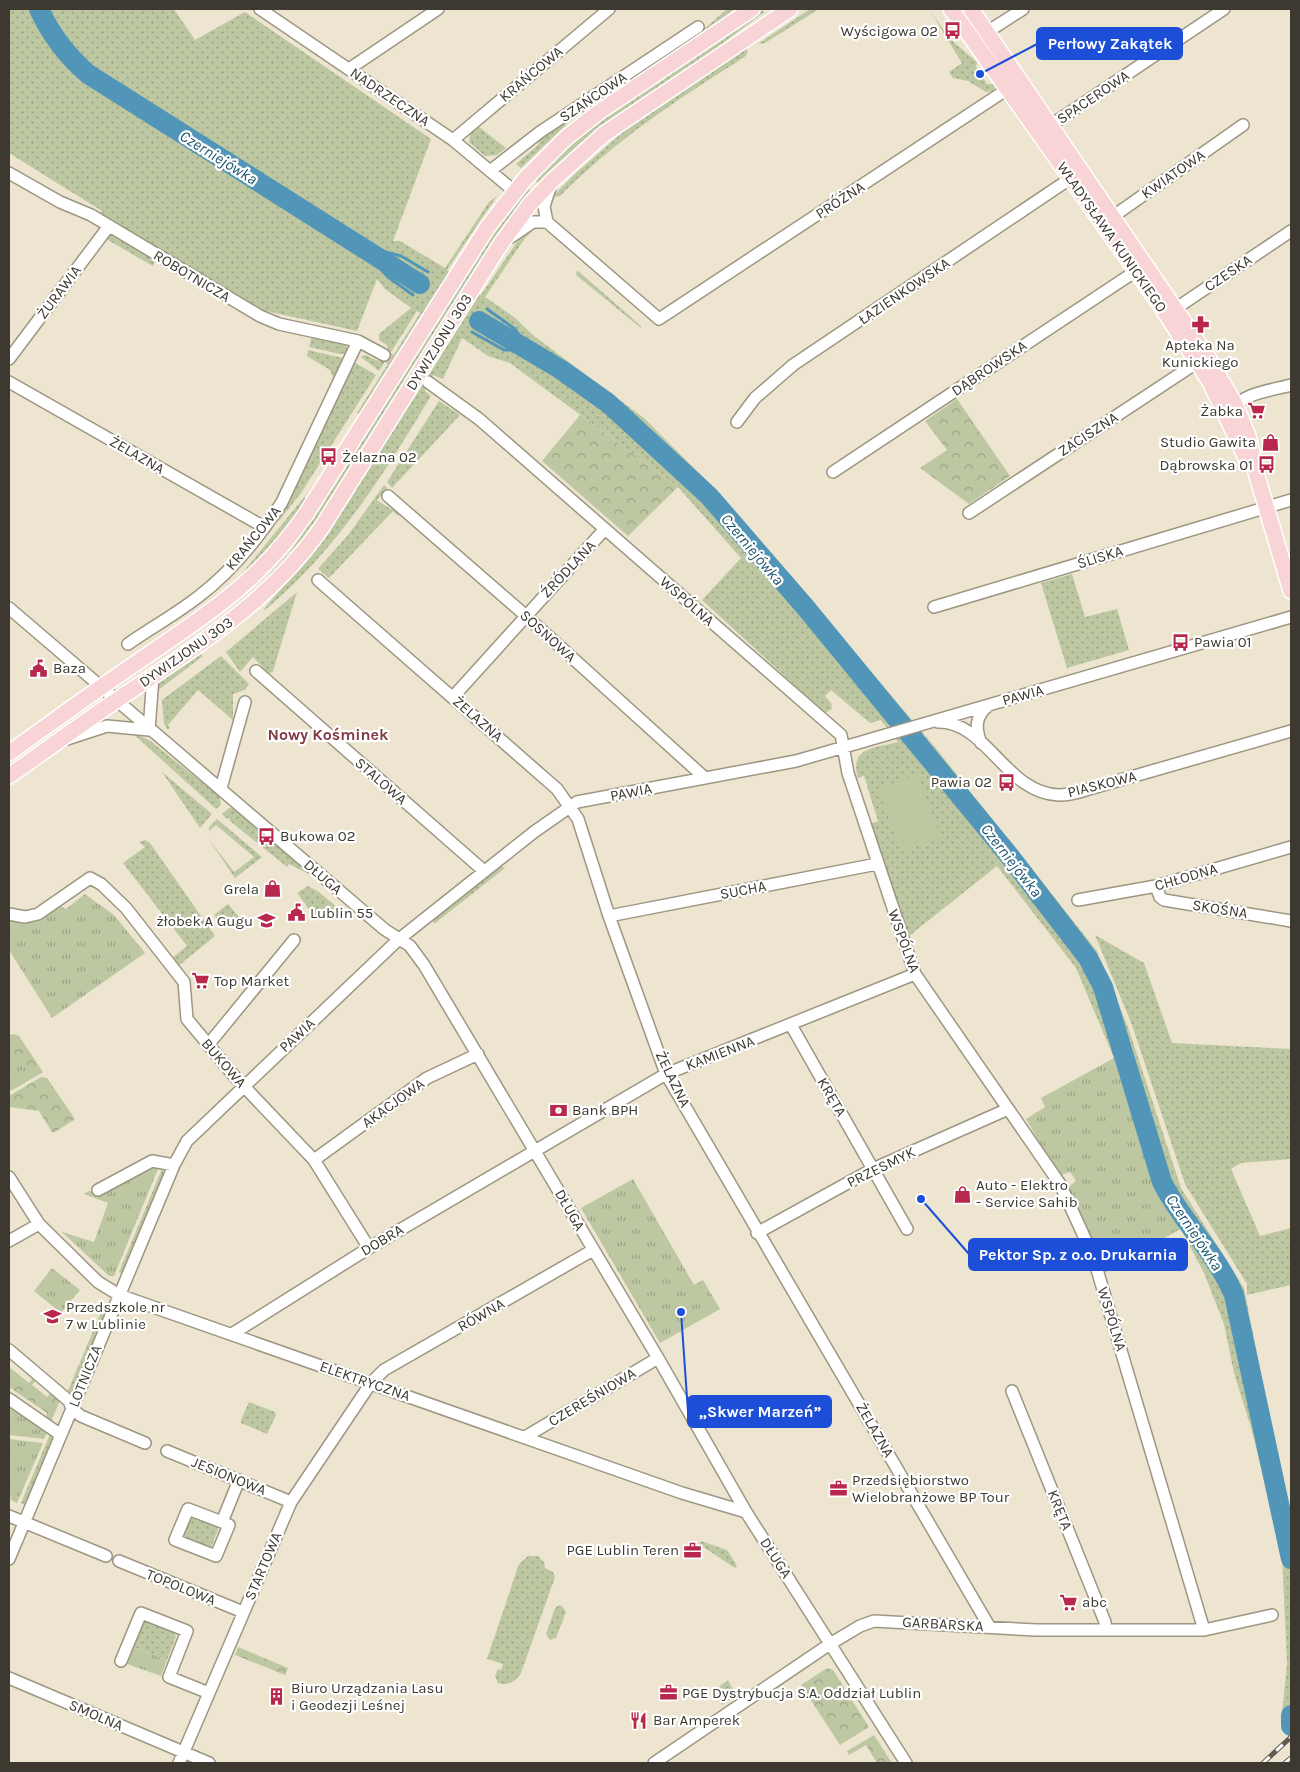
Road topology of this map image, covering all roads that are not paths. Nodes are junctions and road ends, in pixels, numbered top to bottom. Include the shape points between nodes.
1 (260, 9) edge
2 (438, 9) edge
3 (610, 9) edge
4 (752, 9) edge
5 (790, 9) edge
6 (951, 9) edge
7 (971, 9) edge
8 (1022, 9) edge
9 (1224, 9) edge
10 (698, 27) dead end
11 (988, 32) junction
12 (349, 69) junction
13 (1014, 84) junction
14 (1244, 125) dead end
15 (1051, 126) junction
16 (453, 140) junction
17 (1044, 141) junction
18 (490, 171) junction
19 (9, 173) edge
20 (1076, 175) junction
21 (553, 180) junction
22 (514, 191) junction
23 (1108, 220) junction
24 (547, 222) junction
25 (109, 226) junction
26 (1291, 231) edge
27 (500, 245) junction
28 (1141, 267) junction
29 (1168, 307) junction
30 (358, 341) junction
31 (384, 355) tunnel mouth
32 (9, 359) edge
33 (1203, 359) junction
34 (9, 382) edge
35 (428, 382) tunnel mouth
36 (1291, 385) edge
37 (1235, 404) junction
38 (1228, 419) junction
39 (737, 422) dead end
40 (833, 472) dead end
41 (1257, 476) junction
42 (388, 496) dead end
43 (1291, 500) edge
44 (1266, 507) junction
45 (969, 513) dead end
46 (264, 528) junction
47 (604, 530) junction
48 (318, 580) dead end
49 (1291, 591) edge
50 (934, 607) dead end
51 (9, 608) edge
52 (525, 616) junction
53 (1291, 617) edge
54 (128, 644) dead end
55 (256, 672) dead end
56 (153, 676) junction
57 (101, 688) junction
58 (453, 697) junction
59 (116, 701) junction
60 (245, 702) dead end
61 (990, 704) junction
62 (927, 723) junction
63 (149, 730) junction
64 (1291, 731) edge
65 (59, 742) junction
66 (981, 743) junction
67 (843, 747) junction
68 (9, 753) edge
69 (9, 776) edge
70 (705, 778) junction
71 (221, 788) junction
72 (570, 805) junction
73 (1291, 847) edge
74 (877, 864) junction
75 (484, 872) junction
76 (1156, 886) junction
77 (1078, 900) dead end
78 (9, 914) edge
79 (610, 916) junction
80 (1291, 921) edge
81 (294, 940) dead end
82 (398, 940) junction
83 (915, 974) junction
84 (790, 1026) junction
85 (208, 1045) junction
86 (478, 1054) junction
87 (666, 1074) junction
88 (243, 1086) junction
89 (1008, 1109) junction
90 (535, 1150) junction
91 (314, 1160) junction
92 (174, 1165) junction
93 (872, 1169) junction
94 (9, 1177) edge
95 (98, 1190) dead end
96 (38, 1224) junction
97 (908, 1229) dead end
98 (757, 1233) junction
99 (9, 1241) edge
100 (369, 1248) junction
101 (593, 1250) junction
102 (119, 1295) junction
103 (232, 1334) junction
104 (9, 1350) edge
105 (658, 1358) junction
106 (371, 1383) junction
107 (1012, 1391) dead end
108 (9, 1400) edge
109 (72, 1410) junction
110 (61, 1435) junction
111 (525, 1437) junction
112 (146, 1443) dead end
113 (167, 1451) dead end
114 (239, 1480) junction
115 (291, 1502) junction
116 (746, 1512) junction
117 (9, 1516) edge
118 (222, 1522) junction
119 (24, 1523) junction
120 (106, 1556) dead end
121 (9, 1559) edge
122 (119, 1561) dead end
123 (243, 1612) junction
124 (1272, 1615) dead end
125 (989, 1626) junction
126 (1105, 1630) junction
127 (1204, 1630) junction
128 (830, 1644) junction
129 (121, 1661) dead end
130 (9, 1678) edge
131 (209, 1693) junction
132 (184, 1752) junction
133 (179, 1763) edge
134 (210, 1763) edge
135 (654, 1763) edge
136 (906, 1763) edge

1 - 12 street, NADRZECZNA
2 - 12 street
3 - 16 street, KRAŃCOWA
4 - 22 main road, DYWIZJONU 303 via 599,112 566,138
5 - 21 main road, DYWIZJONU 303 via 622,120
6 - 13 main road, WŁADYSŁAWA KUNICKIEGO
7 - 11 main road, WŁADYSŁAWA KUNICKIEGO
8 - 11 street
9 - 15 street, SPACEROWA
10 - 18 street, SZAŃCOWA via 540,132
11 - 13 main road, WŁADYSŁAWA KUNICKIEGO
12 - 16 street, NADRZECZNA
13 - 15 main road, WŁADYSŁAWA KUNICKIEGO
13 - 17 main road, WŁADYSŁAWA KUNICKIEGO
13 - 24 street, PRÓŻNA via 659,319
14 - 23 street, KWIATOWA
15 - 17 street, SPACEROWA
15 - 20 main road, WŁADYSŁAWA KUNICKIEGO
16 - 18 street, NADRZECZNA
17 - 20 main road, WŁADYSŁAWA KUNICKIEGO
18 - 22 street, NADRZECZNA
19 - 25 street, ROBOTNICZA
20 - 23 main road, WŁADYSŁAWA KUNICKIEGO
20 - 39 street, ŁAZIENKOWSKA via 792,365 755,398
21 - 24 street via 545,198
21 - 27 main road, DYWIZJONU 303 via 530,204
22 - 57 main road, DYWIZJONU 303 via 306,514 276,554 217,608
23 - 28 main road, WŁADYSŁAWA KUNICKIEGO
24 - 27 street via 524,226
25 - 30 street, ROBOTNICZA via 260,316 279,324
25 - 32 street, ŻURAWIA
26 - 29 street, CZESKA
27 - 56 main road, DYWIZJONU 303 via 322,527 288,570 252,604
28 - 29 main road, WŁADYSŁAWA KUNICKIEGO
28 - 40 street, DĄBROWSKA
29 - 33 main road, WŁADYSŁAWA KUNICKIEGO
30 - 31 street, ROBOTNICZA
30 - 46 street, KRAŃCOWA via 282,502
33 - 37 main road, WŁADYSŁAWA KUNICKIEGO
33 - 38 main road, WŁADYSŁAWA KUNICKIEGO
33 - 45 street, ZACISZNA
34 - 46 street, ŻELAZNA
35 - 47 street, WSPÓLNA via 479,419
36 - 37 street
37 - 38 street
37 - 41 main road, WŁADYSŁAWA KUNICKIEGO via 1251,446
38 - 41 main road, WŁADYSŁAWA KUNICKIEGO
41 - 44 main road, WŁADYSŁAWA KUNICKIEGO
42 - 52 street, SOSNOWA
43 - 44 street, ŚLISKA
44 - 49 main road, WŁADYSŁAWA KUNICKIEGO
44 - 50 street, ŚLISKA
46 - 54 street, KRAŃCOWA via 199,596
47 - 52 street, ŹRÓDLANA
47 - 67 street, WSPÓLNA via 835,729 841,735
48 - 58 street, ŻELAZNA
51 - 57 street, DŁUGA
52 - 58 street, ŹRÓDLANA
52 - 70 street, SOSNOWA
53 - 61 street, PAWIA
55 - 75 street, STALOWA
56 - 59 main road, DYWIZJONU 303
56 - 63 street
57 - 59 street, DŁUGA
57 - 68 main road
58 - 72 street, ŻELAZNA via 557,788
59 - 63 street, DŁUGA
59 - 65 main road
60 - 71 street
61 - 62 street, PAWIA
61 - 66 street via 977,721 976,733
62 - 66 street, PIASKOWA via 945,722 961,726
62 - 67 street, PAWIA
63 - 65 street via 107,726
63 - 71 street, DŁUGA
64 - 66 street, PIASKOWA via 1089,790 1058,795 1021,782
65 - 69 main road
67 - 70 street, PAWIA via 787,763
67 - 74 street, WSPÓLNA via 848,774
70 - 72 street, PAWIA
71 - 82 street, DŁUGA
72 - 75 street, PAWIA
72 - 79 street, ŻELAZNA via 578,819
73 - 76 street, CHŁODNA
74 - 79 street, SUCHA
74 - 83 street, WSPÓLNA
75 - 82 street, PAWIA
76 - 77 street, CHŁODNA
76 - 80 street, SKOŚNA via 1164,900
78 - 85 street, BUKOWA via 25,917 38,914 90,878 101,884 126,908 184,982 187,1020
79 - 87 street, ŻELAZNA
81 - 85 street
82 - 86 street, DŁUGA via 410,946 424,965
82 - 88 street, PAWIA
83 - 84 street, KAMIENNA
83 - 89 street, WSPÓLNA
84 - 87 street, KAMIENNA
84 - 93 street, KRĘTA
85 - 88 street, BUKOWA
86 - 90 street, DŁUGA
86 - 91 street, AKACJOWA via 427,1078
87 - 90 street, KAMIENNA
87 - 98 street, ŻELAZNA
88 - 91 street, BUKOWA
88 - 92 street, PAWIA via 187,1141
89 - 93 street, PRZESMYK
89 - 127 street, WSPÓLNA via 1060,1184 1093,1256
90 - 100 street, DOBRA
90 - 101 street, DŁUGA
91 - 100 street, BUKOWA
92 - 95 street via 152,1161
92 - 102 street, LOTNICZA
93 - 97 street, KRĘTA
93 - 98 street, PRZESMYK
94 - 96 street, ELEKTRYCZNA
96 - 99 street
96 - 102 street, ELEKTRYCZNA via 98,1282
98 - 125 street, ŻELAZNA
100 - 103 street, DOBRA
101 - 105 street, DŁUGA
101 - 106 street, RÓWNA via 384,1370
102 - 103 street, ELEKTRYCZNA
102 - 109 street, LOTNICZA
103 - 106 street, ELEKTRYCZNA
104 - 109 street via 69,1401
105 - 111 street, CZEREŚNIOWA
105 - 116 street, DŁUGA
106 - 111 street, ELEKTRYCZNA
106 - 115 street, STARTOWA
107 - 126 street, KRĘTA via 1105,1622
108 - 110 street
109 - 110 street, LOTNICZA
109 - 112 street
110 - 119 street, LOTNICZA
111 - 116 street, ELEKTRYCZNA via 682,1493
113 - 114 street, JESIONOWA
114 - 115 street, JESIONOWA
114 - 118 street
115 - 123 street, STARTOWA
116 - 128 street, DŁUGA
117 - 119 street
118 - 118 street via 188,1508 175,1540 216,1556 229,1525
119 - 120 street
119 - 121 street, LOTNICZA
122 - 123 street, TOPOLOWA
123 - 131 street, STARTOWA
124 - 127 street, GARBARSKA
125 - 126 street, GARBARSKA
125 - 128 street, GARBARSKA via 874,1621
126 - 127 street, GARBARSKA
128 - 135 street, GARBARSKA
128 - 136 street, DŁUGA
129 - 131 street via 141,1613 187,1632 169,1677
130 - 132 street, SMOLNA
131 - 132 street, STARTOWA
132 - 133 street, STARTOWA
132 - 134 street, SMOLNA

